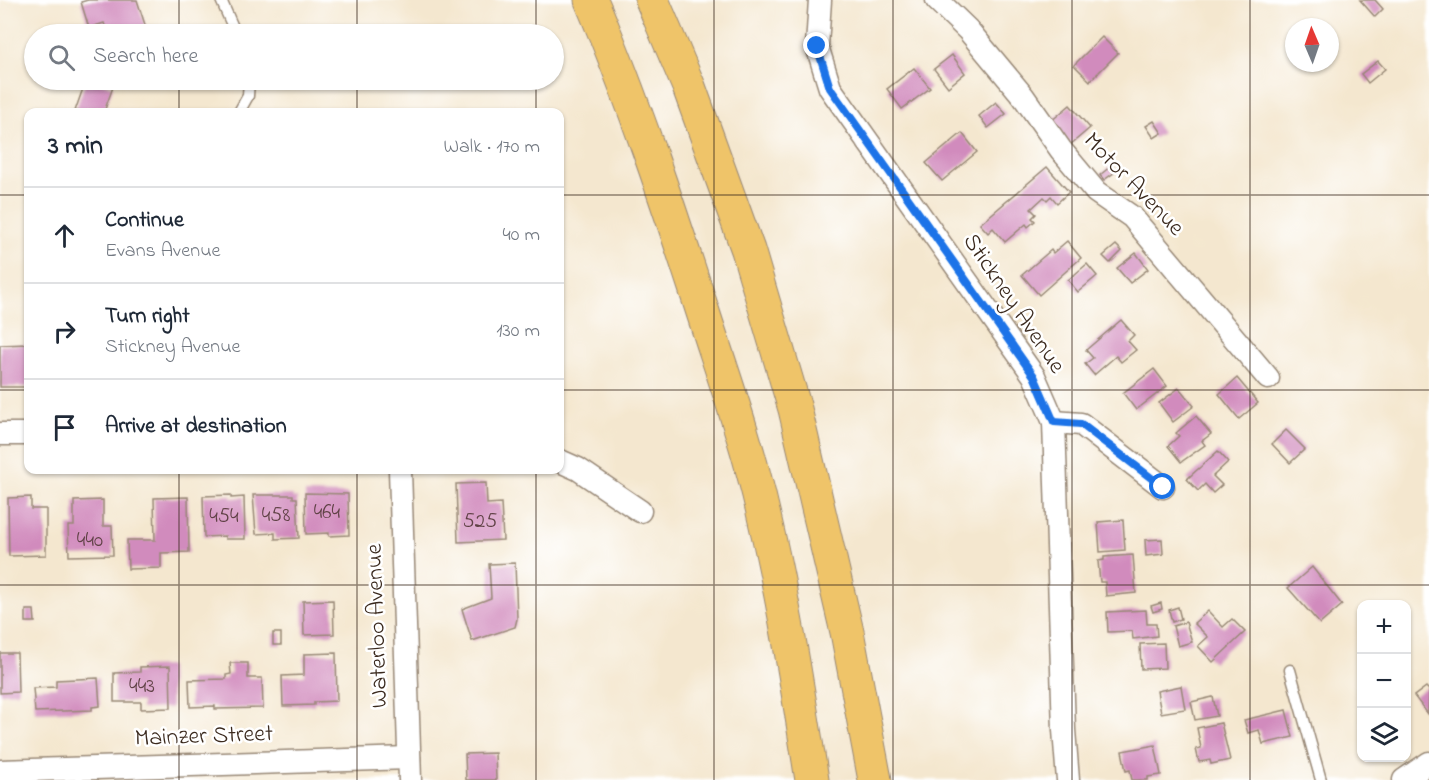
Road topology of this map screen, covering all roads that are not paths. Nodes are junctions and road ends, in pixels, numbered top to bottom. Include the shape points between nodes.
1 (221, 0) edge
2 (591, 0) edge
3 (652, 0) edge
4 (820, 0) edge
5 (937, 0) edge
6 (232, 24) edge
7 (248, 90) edge
8 (241, 108) edge
9 (1268, 378) dead end
10 (1054, 422) junction
11 (0, 434) edge
12 (24, 434) edge
13 (564, 463) edge
14 (400, 474) edge
15 (1163, 487) dead end
16 (640, 511) dead end
17 (1290, 670) dead end
18 (1429, 763) edge
19 (410, 769) edge
20 (0, 771) edge
21 (810, 775) edge
22 (875, 780) edge
23 (1068, 780) edge
24 (1321, 780) edge
25 (1405, 780) edge

1 - 6 lane
2 - 21 highway via 657,171 750,461 768,536
3 - 22 highway via 689,87 748,250 795,409 847,632
4 - 10 street, Stickney Avenue via 817,46 830,88 1034,376
5 - 9 street, Motor Avenue via 1017,88 1096,192 1132,217
7 - 8 lane
10 - 15 street via 1081,424
10 - 23 street, Stickney Avenue
11 - 12 street
13 - 16 street
14 - 19 street, Waterloo Avenue
17 - 24 lane
18 - 25 street
19 - 20 street, Mainzer Street

